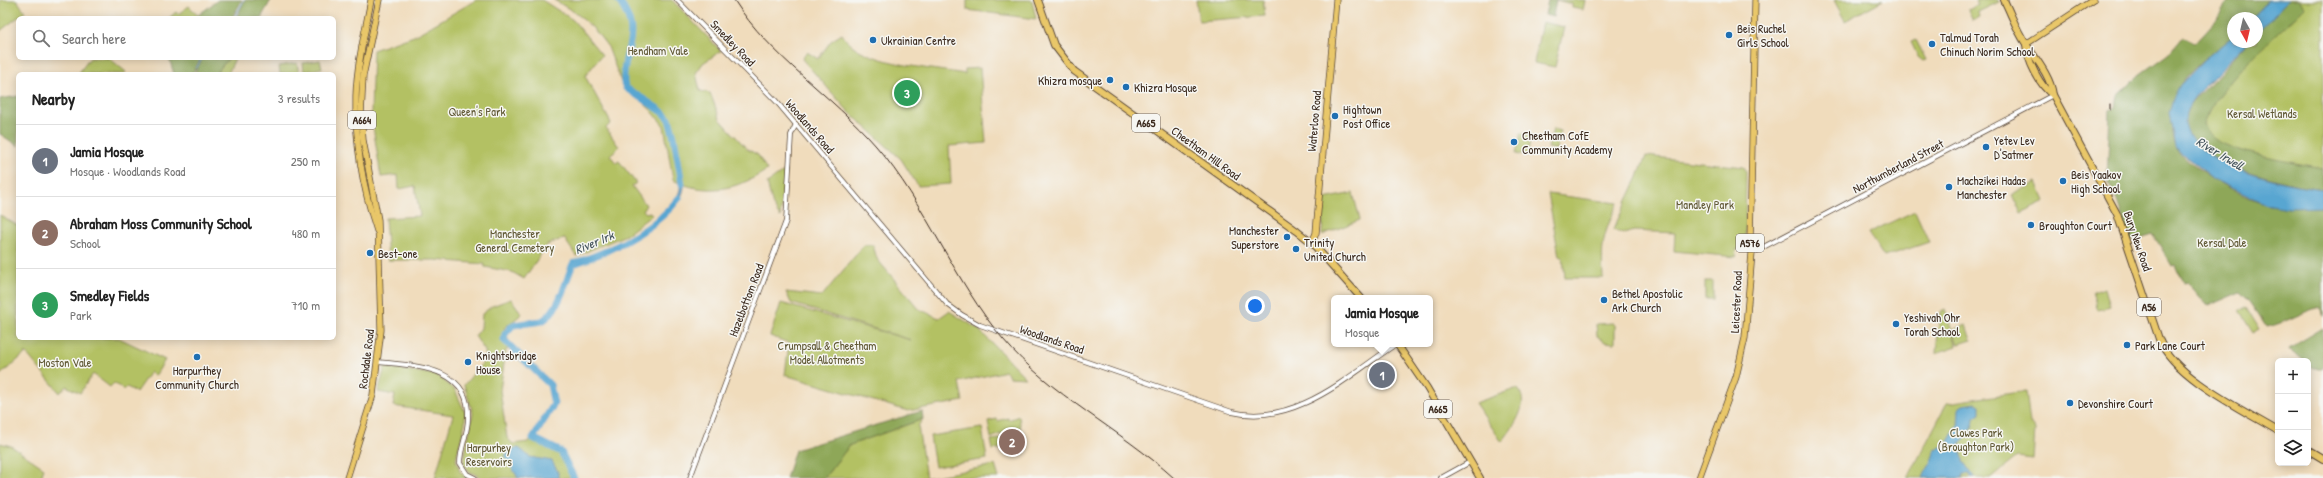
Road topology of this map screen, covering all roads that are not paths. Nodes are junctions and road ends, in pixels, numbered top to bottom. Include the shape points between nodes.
1 (371, 0) edge
2 (379, 0) edge
3 (677, 0) edge
4 (1038, 0) edge
5 (1336, 0) edge
6 (1755, 0) edge
7 (2004, 0) edge
8 (2093, 0) edge
9 (2026, 44) junction
10 (2053, 95) junction
11 (776, 101) joint
12 (796, 124) junction
13 (379, 239) junction
14 (1312, 243) junction
15 (1752, 253) junction
16 (1358, 295) edge
17 (1392, 347) edge
18 (1399, 347) edge
19 (378, 362) junction
20 (2276, 430) edge
21 (2311, 452) edge
22 (2323, 459) edge
23 (1470, 462) junction
24 (347, 478) edge
25 (475, 478) edge
26 (690, 478) edge
27 (1441, 478) edge
28 (1480, 478) edge
29 (1699, 478) edge

1 - 13 main road, Rochdale Road / A664 via 358,74 356,119 363,173
2 - 13 main road, Rochdale Road / A664 via 365,62 361,99 363,140 377,208
3 - 11 street, Smedley Road
4 - 14 highway, Cheetham Hill Road / A665 via 1054,45 1081,77
5 - 14 main road, Waterloo Road via 1316,233
6 - 15 main road, Leicester Road / A576 via 1750,243
7 - 9 highway, A56
8 - 9 main road
9 - 10 highway, A56 via 2039,78 2047,92
10 - 15 street, Northumberland Street
10 - 20 highway, Bury New Road / A56 via 2117,214 2159,339 2166,352 2185,373
11 - 12 street, Woodlands Road
12 - 17 street, Woodlands Road via 939,296 962,315 980,325 1232,412 1252,416 1281,411 1311,401
12 - 26 street, Hazelbottom Road via 791,135 786,221
13 - 19 main road, Rochdale Road / A664 via 381,330
14 - 16 highway, Cheetham Hill Road / A665
15 - 29 main road, Leicester Road / A576 via 1741,358
18 - 23 highway, A665
19 - 24 main road, Rochdale Road / A664 via 370,405
19 - 25 street via 438,371 452,380 462,391 467,403 468,417 460,464 467,474
21 - 22 highway
23 - 27 street
23 - 28 highway, A665

